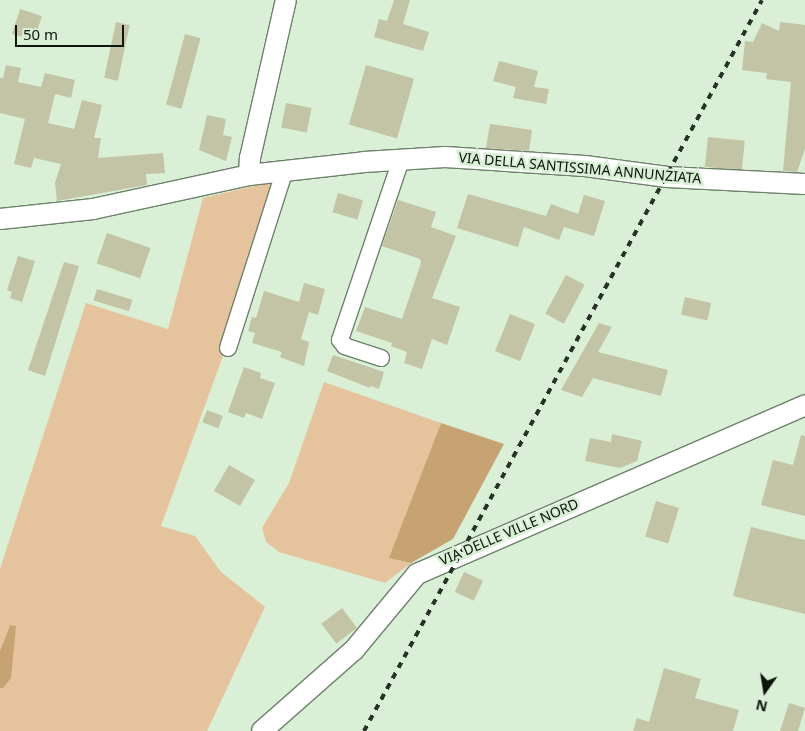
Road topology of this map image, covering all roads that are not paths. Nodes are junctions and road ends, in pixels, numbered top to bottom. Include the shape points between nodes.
1 (286, 0) edge
2 (396, 160) junction
3 (284, 172) junction
4 (249, 176) junction
5 (805, 184) edge
6 (0, 219) edge
7 (331, 337) dead end
8 (228, 348) dead end
9 (381, 358) dead end
10 (805, 405) edge
11 (262, 731) edge

1 - 4 street via 250,158
2 - 3 street, VIA DELLA SANTISSIMA ANNUNZIATA
2 - 5 street, VIA DELLA SANTISSIMA ANNUNZIATA via 454,158 585,166 666,177
2 - 7 street
2 - 9 street via 340,340 345,346
3 - 4 street, VIA DELLA SANTISSIMA ANNUNZIATA
3 - 8 street
4 - 6 street, VIA DELLA SANTISSIMA ANNUNZIATA via 182,187 93,209
10 - 11 street, VIA DELLE VILLE NORD via 417,574 354,650

